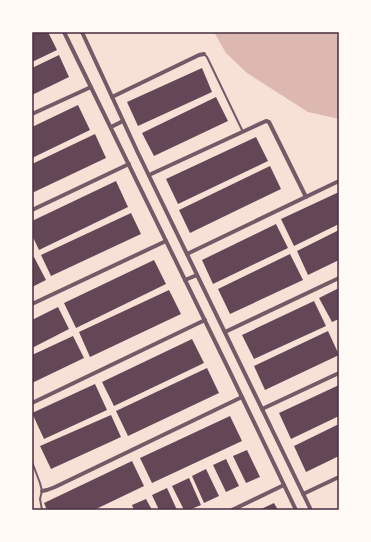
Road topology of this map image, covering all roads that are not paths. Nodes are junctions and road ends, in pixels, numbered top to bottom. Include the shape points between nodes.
1 (64, 32) edge
2 (82, 32) edge
3 (204, 54) joint
4 (91, 86) junction
5 (112, 97) junction
6 (32, 114) edge
7 (123, 121) junction
8 (111, 127) junction
9 (243, 132) junction
10 (129, 164) junction
11 (149, 175) junction
12 (339, 181) edge
13 (306, 197) junction
14 (32, 210) edge
15 (166, 241) junction
16 (187, 254) junction
17 (197, 275) junction
18 (339, 278) edge
19 (186, 280) junction
20 (32, 304) edge
21 (205, 320) junction
22 (224, 332) junction
23 (339, 373) edge
24 (242, 397) junction
25 (32, 403) edge
26 (262, 409) junction
27 (32, 462) edge
28 (339, 476) edge
29 (284, 485) junction
30 (42, 491) junction
31 (303, 494) junction
32 (42, 510) edge
33 (232, 510) edge
34 (296, 510) edge
35 (310, 510) edge

1 - 4 street
2 - 5 street
3 - 5 street
3 - 9 lane
4 - 6 street
4 - 8 street
5 - 7 street
7 - 8 street
7 - 11 street
8 - 10 street
9 - 11 street
9 - 13 street via 266,121 269,122
10 - 14 street
10 - 15 street
11 - 16 street
12 - 13 street
13 - 16 street
15 - 19 street
15 - 20 street
16 - 17 street
17 - 19 street
17 - 22 street
18 - 22 street
19 - 21 street
21 - 24 street
21 - 25 street
22 - 26 street
23 - 26 street
24 - 29 street
24 - 30 street
26 - 31 street
27 - 30 lane
28 - 31 street
29 - 33 street
29 - 34 street
30 - 32 lane
31 - 35 street

